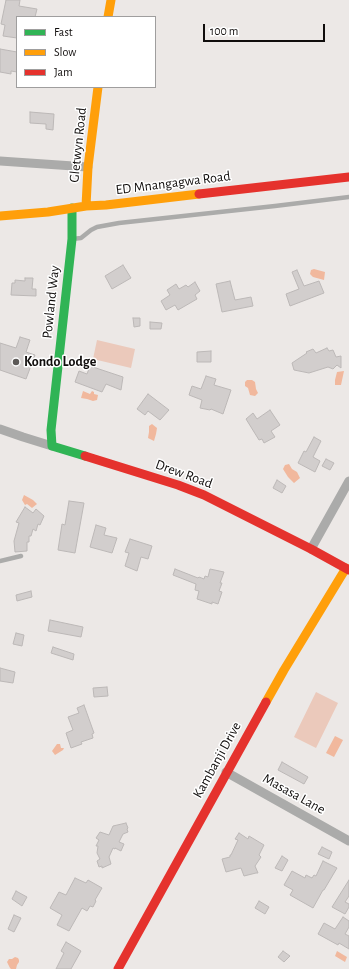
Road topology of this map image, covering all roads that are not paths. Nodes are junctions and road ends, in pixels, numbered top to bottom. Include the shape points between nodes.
1 (111, 0) edge
2 (108, 16) edge
3 (98, 88) edge
4 (0, 161) edge
5 (88, 167) junction
6 (349, 177) edge
7 (349, 198) edge
8 (86, 206) junction
9 (72, 208) junction
10 (0, 216) edge
11 (72, 239) junction
12 (0, 429) edge
13 (52, 446) junction
14 (349, 481) edge
15 (311, 549) junction
16 (21, 556) dead end
17 (0, 561) edge
18 (347, 569) edge
19 (226, 772) junction
20 (349, 841) edge
21 (118, 969) edge

1 - 2 main road
3 - 5 main road, Gletwyn Road
4 - 5 street
5 - 8 main road, Gletwyn Road
6 - 8 main road, ED Mnangagwa Road
7 - 11 lane via 118,223 97,227 81,238
8 - 9 main road, ED Mnangagwa Road
9 - 10 main road, ED Mnangagwa Road
9 - 11 main road, Powland Way
11 - 13 main road, Powland Way via 51,430
12 - 13 street, Drew Road
13 - 15 main road, Drew Road via 204,495
14 - 15 street
15 - 18 main road, Drew Road
16 - 17 lane
18 - 19 main road, Kambanji Drive via 284,670
19 - 20 street, Masasa Lane
19 - 21 main road, Kambanji Drive

